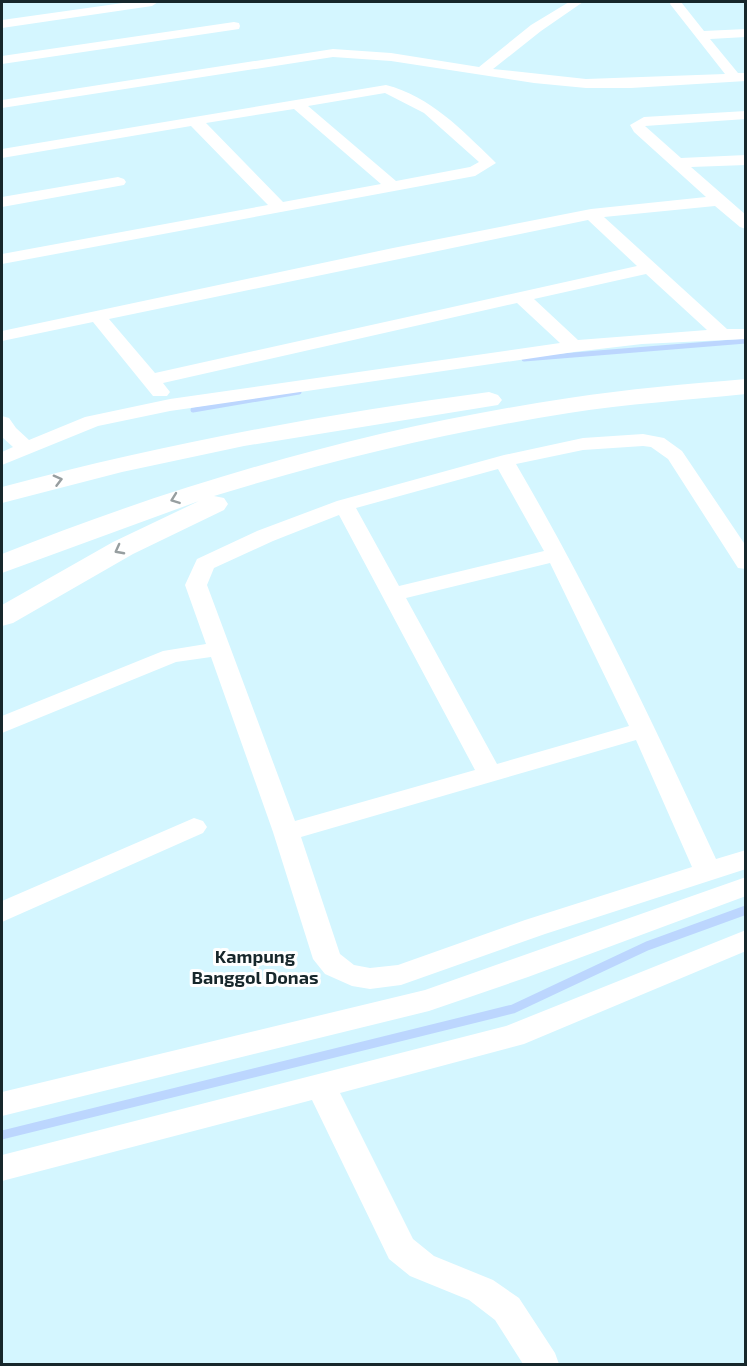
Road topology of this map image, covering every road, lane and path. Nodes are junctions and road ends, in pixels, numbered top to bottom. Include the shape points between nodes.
1 (152, 2) edge
2 (576, 2) edge
3 (676, 4) dead end
4 (2, 24) edge
5 (234, 26) dead end
6 (746, 33) edge
7 (701, 35) junction
8 (2, 60) edge
9 (482, 71) junction
10 (740, 77) edge
11 (2, 104) edge
12 (297, 104) junction
13 (746, 116) edge
14 (195, 121) junction
15 (2, 153) edge
16 (746, 160) edge
17 (680, 163) junction
18 (118, 182) dead end
19 (393, 186) junction
20 (717, 201) junction
21 (2, 202) edge
22 (280, 208) junction
23 (591, 214) junction
24 (746, 224) edge
25 (2, 259) edge
26 (650, 268) junction
27 (520, 296) junction
28 (98, 315) junction
29 (746, 334) edge
30 (722, 335) junction
31 (2, 336) edge
32 (574, 346) junction
33 (746, 369) edge
34 (150, 380) junction
35 (746, 386) edge
36 (588, 387) junction
37 (170, 405) junction
38 (2, 422) edge
39 (26, 448) junction
40 (325, 455) junction
41 (2, 459) edge
42 (504, 460) junction
43 (2, 495) edge
44 (344, 505) junction
45 (2, 540) edge
46 (555, 555) junction
47 (746, 563) edge
48 (2, 564) edge
49 (392, 595) junction
50 (2, 617) edge
51 (219, 649) junction
52 (2, 725) edge
53 (644, 730) junction
54 (489, 774) junction
55 (194, 827) dead end
56 (286, 832) junction
57 (746, 859) edge
58 (708, 871) junction
59 (746, 886) edge
60 (2, 912) edge
61 (746, 940) edge
62 (321, 1086) junction
63 (2, 1104) edge
64 (2, 1168) edge
65 (542, 1365) edge

1 - 4 street
2 - 9 street
3 - 7 street
5 - 8 street
6 - 7 street
7 - 10 street
9 - 10 street via 605,83
9 - 11 street via 333,53
12 - 14 street
12 - 19 street
12 - 19 street via 386,89 410,97 446,123 488,163 476,171
13 - 17 street via 644,121 637,125
14 - 15 street
14 - 22 street
16 - 17 street
17 - 20 street
18 - 21 street
19 - 22 street
20 - 23 street
20 - 24 street
22 - 25 street
23 - 26 street
23 - 28 street
26 - 27 street
26 - 30 street
27 - 32 street
27 - 34 street
28 - 31 street
28 - 34 street
29 - 30 street
30 - 32 street
32 - 37 street
33 - 36 main road
34 - 37 street
35 - 40 main road via 548,408
43 -> 36 main road via 223,442 380,414
36 - 45 main road via 272,450 165,482
37 - 39 street via 92,421
38 - 39 street
39 - 41 street
40 -> 48 main road via 194,492
40 -> 50 main road via 123,548
42 - 44 street
42 - 46 street
42 - 47 street via 583,444 657,442 675,455
44 - 49 street
44 - 51 street via 205,564 196,585
46 - 49 street
46 - 53 street
49 - 54 street
51 - 52 street via 171,656
51 - 56 street
53 - 54 street
53 - 58 street
54 - 56 street
55 - 60 street
56 - 58 street via 327,959 339,971 362,979 401,975
57 - 58 street
59 - 63 street via 429,999
61 - 62 street via 513,1036
62 - 64 street
62 - 65 street via 401,1249 422,1266 481,1290 507,1309

